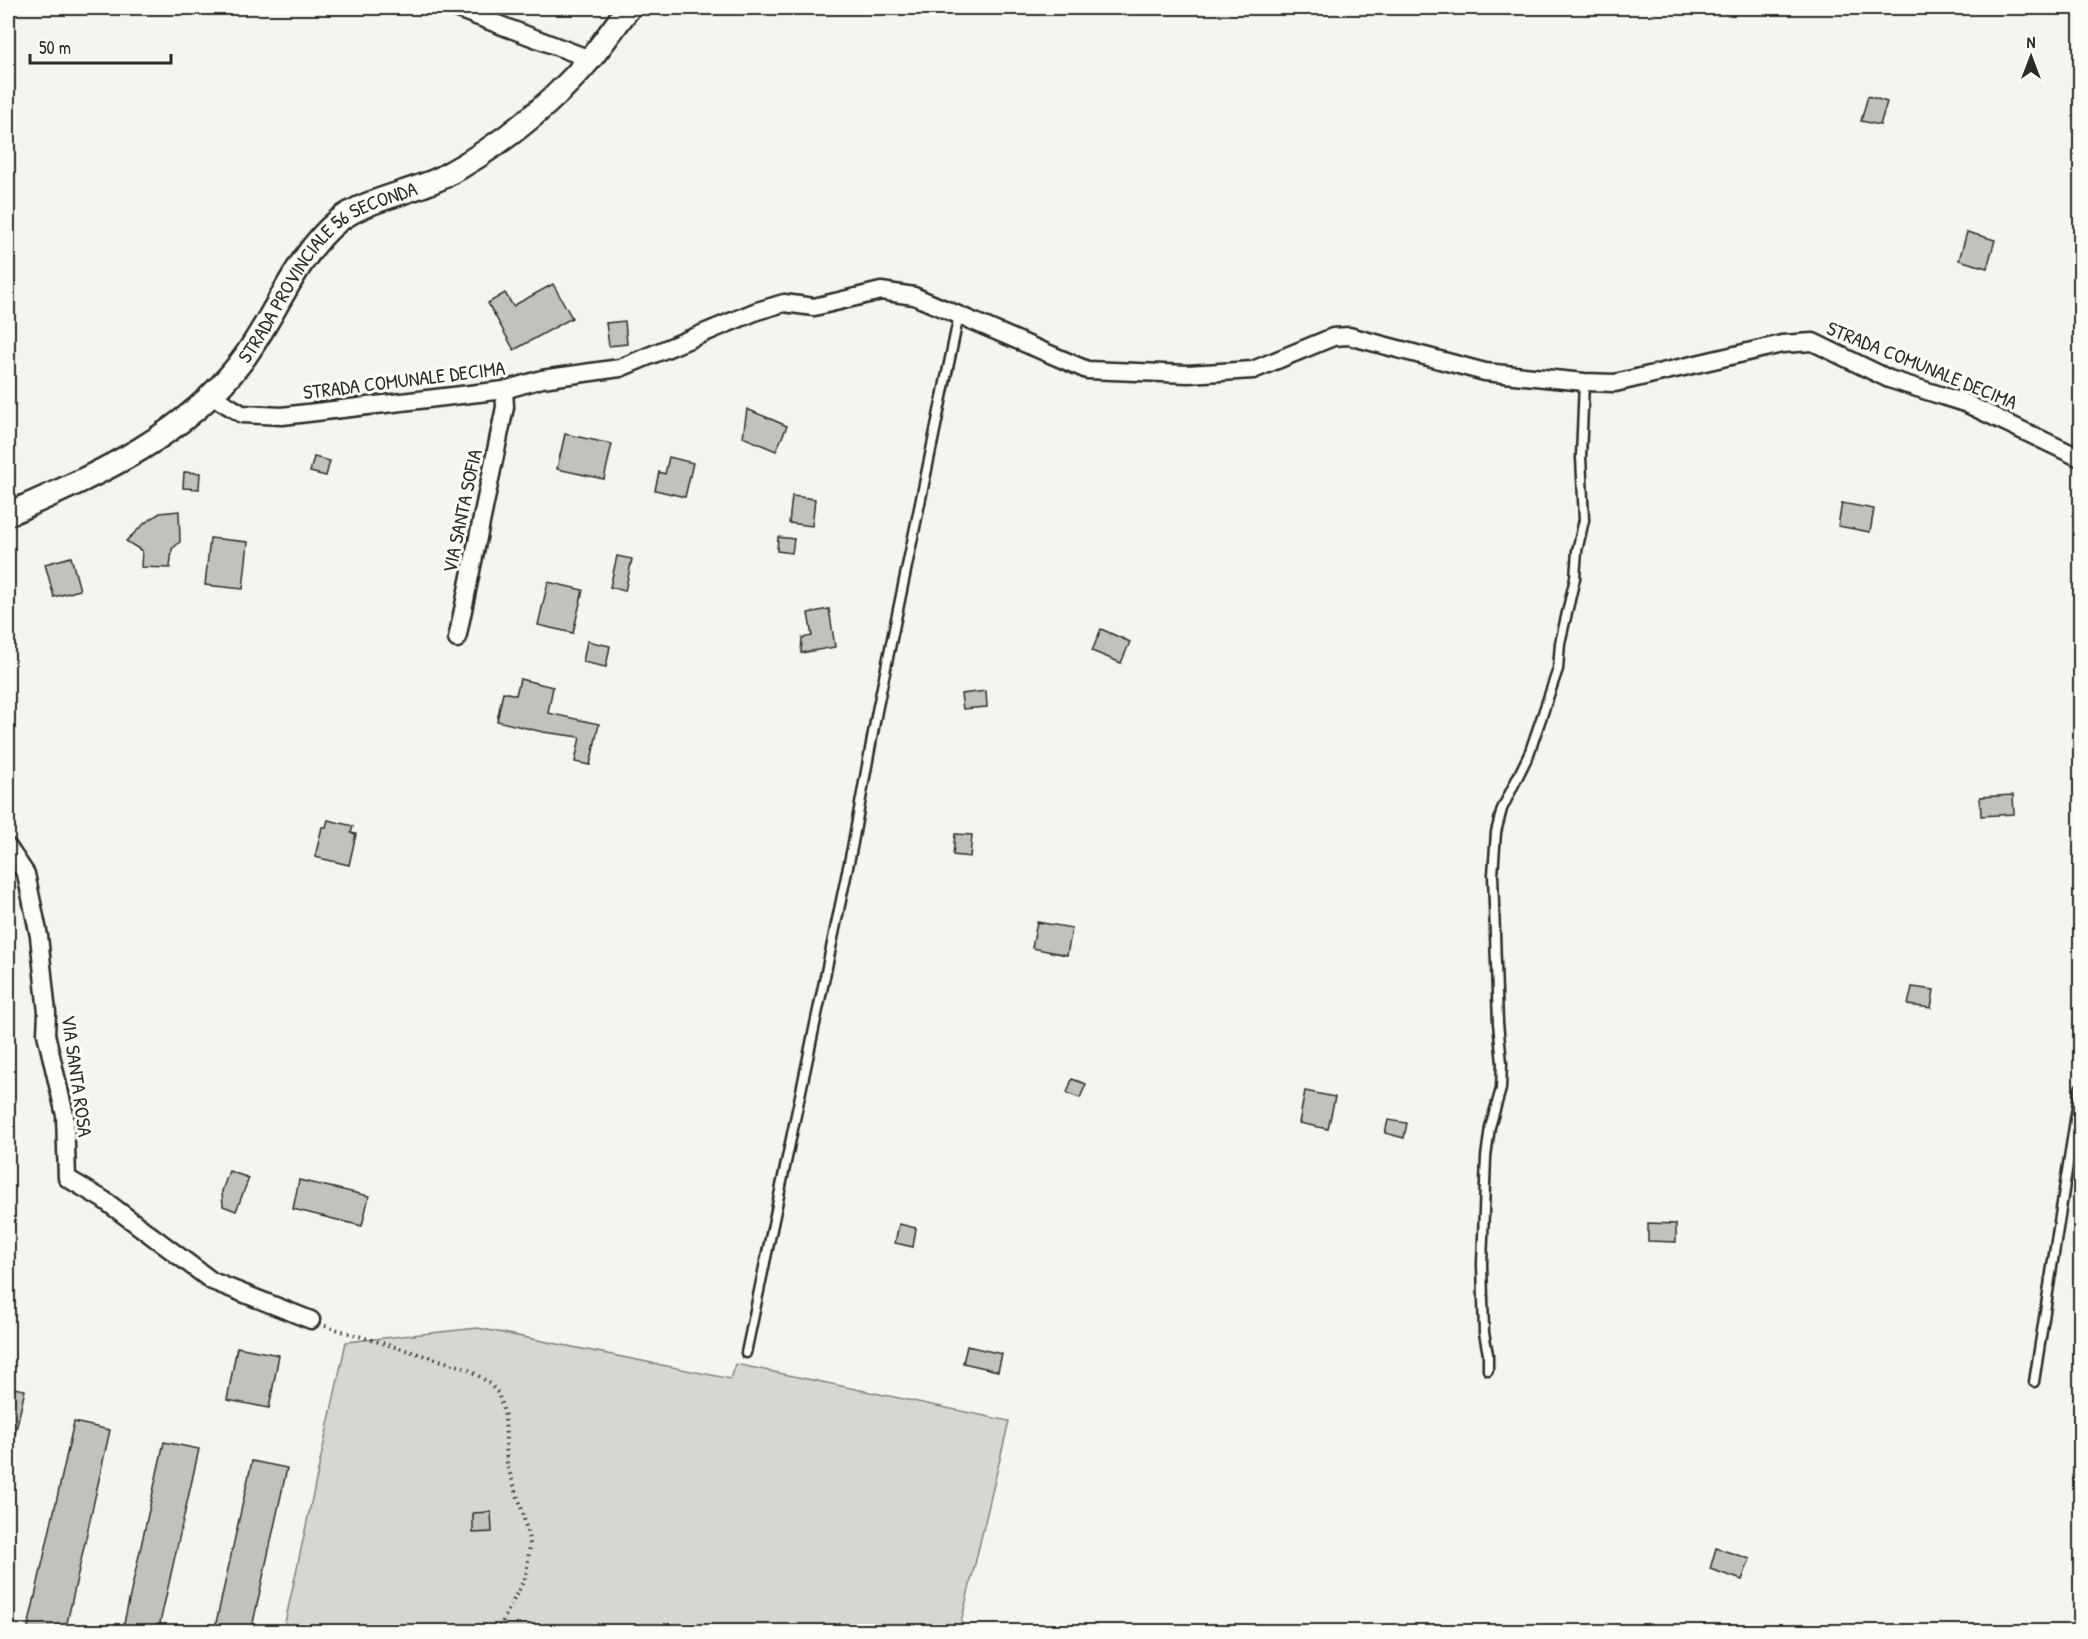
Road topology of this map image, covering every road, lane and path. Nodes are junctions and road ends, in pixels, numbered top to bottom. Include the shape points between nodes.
1 (454, 8) edge
2 (629, 8) edge
3 (590, 59) junction
4 (959, 314) junction
5 (1584, 382) junction
6 (504, 390) junction
7 (212, 396) junction
8 (2080, 458) edge
9 (8, 514) edge
10 (458, 639) dead end
11 (8, 847) edge
12 (2080, 1088) edge
13 (311, 1320) joint
14 (746, 1353) dead end
15 (1488, 1370) dead end
16 (2034, 1382) dead end
17 (497, 1632) edge

1 - 3 street
2 - 3 street, STRADA PROVINCIALE 56 SECONDA
3 - 7 street, STRADA PROVINCIALE 56 SECONDA via 516,130 476,158 440,178 371,204 341,219 323,234 260,335
4 - 5 street, STRADA COMUNALE DECIMA via 1087,370 1188,374 1253,370 1333,337 1348,336 1485,372
4 - 6 street, STRADA COMUNALE DECIMA via 914,296 881,291 814,307 784,303 620,368 542,379
4 - 14 lane
5 - 8 street, STRADA COMUNALE DECIMA via 1615,383 1782,344 1812,342 1889,379 1965,403
5 - 15 lane via 1584,520 1558,669 1529,754 1502,809 1496,832 1493,875 1502,1063 1501,1089 1486,1157 1482,1264
6 - 7 street, STRADA COMUNALE DECIMA via 282,416 242,414
6 - 10 street, VIA SANTA SOFIA via 505,407
7 - 9 street, STRADA PROVINCIALE 56 SECONDA via 146,447
11 - 13 street, VIA SANTA ROSA via 26,874 39,936 46,1034 65,1115 67,1178 104,1200 212,1281
12 - 16 lane
13 - 17 path via 466,1368 498,1393 505,1416 507,1465 530,1544 526,1576

